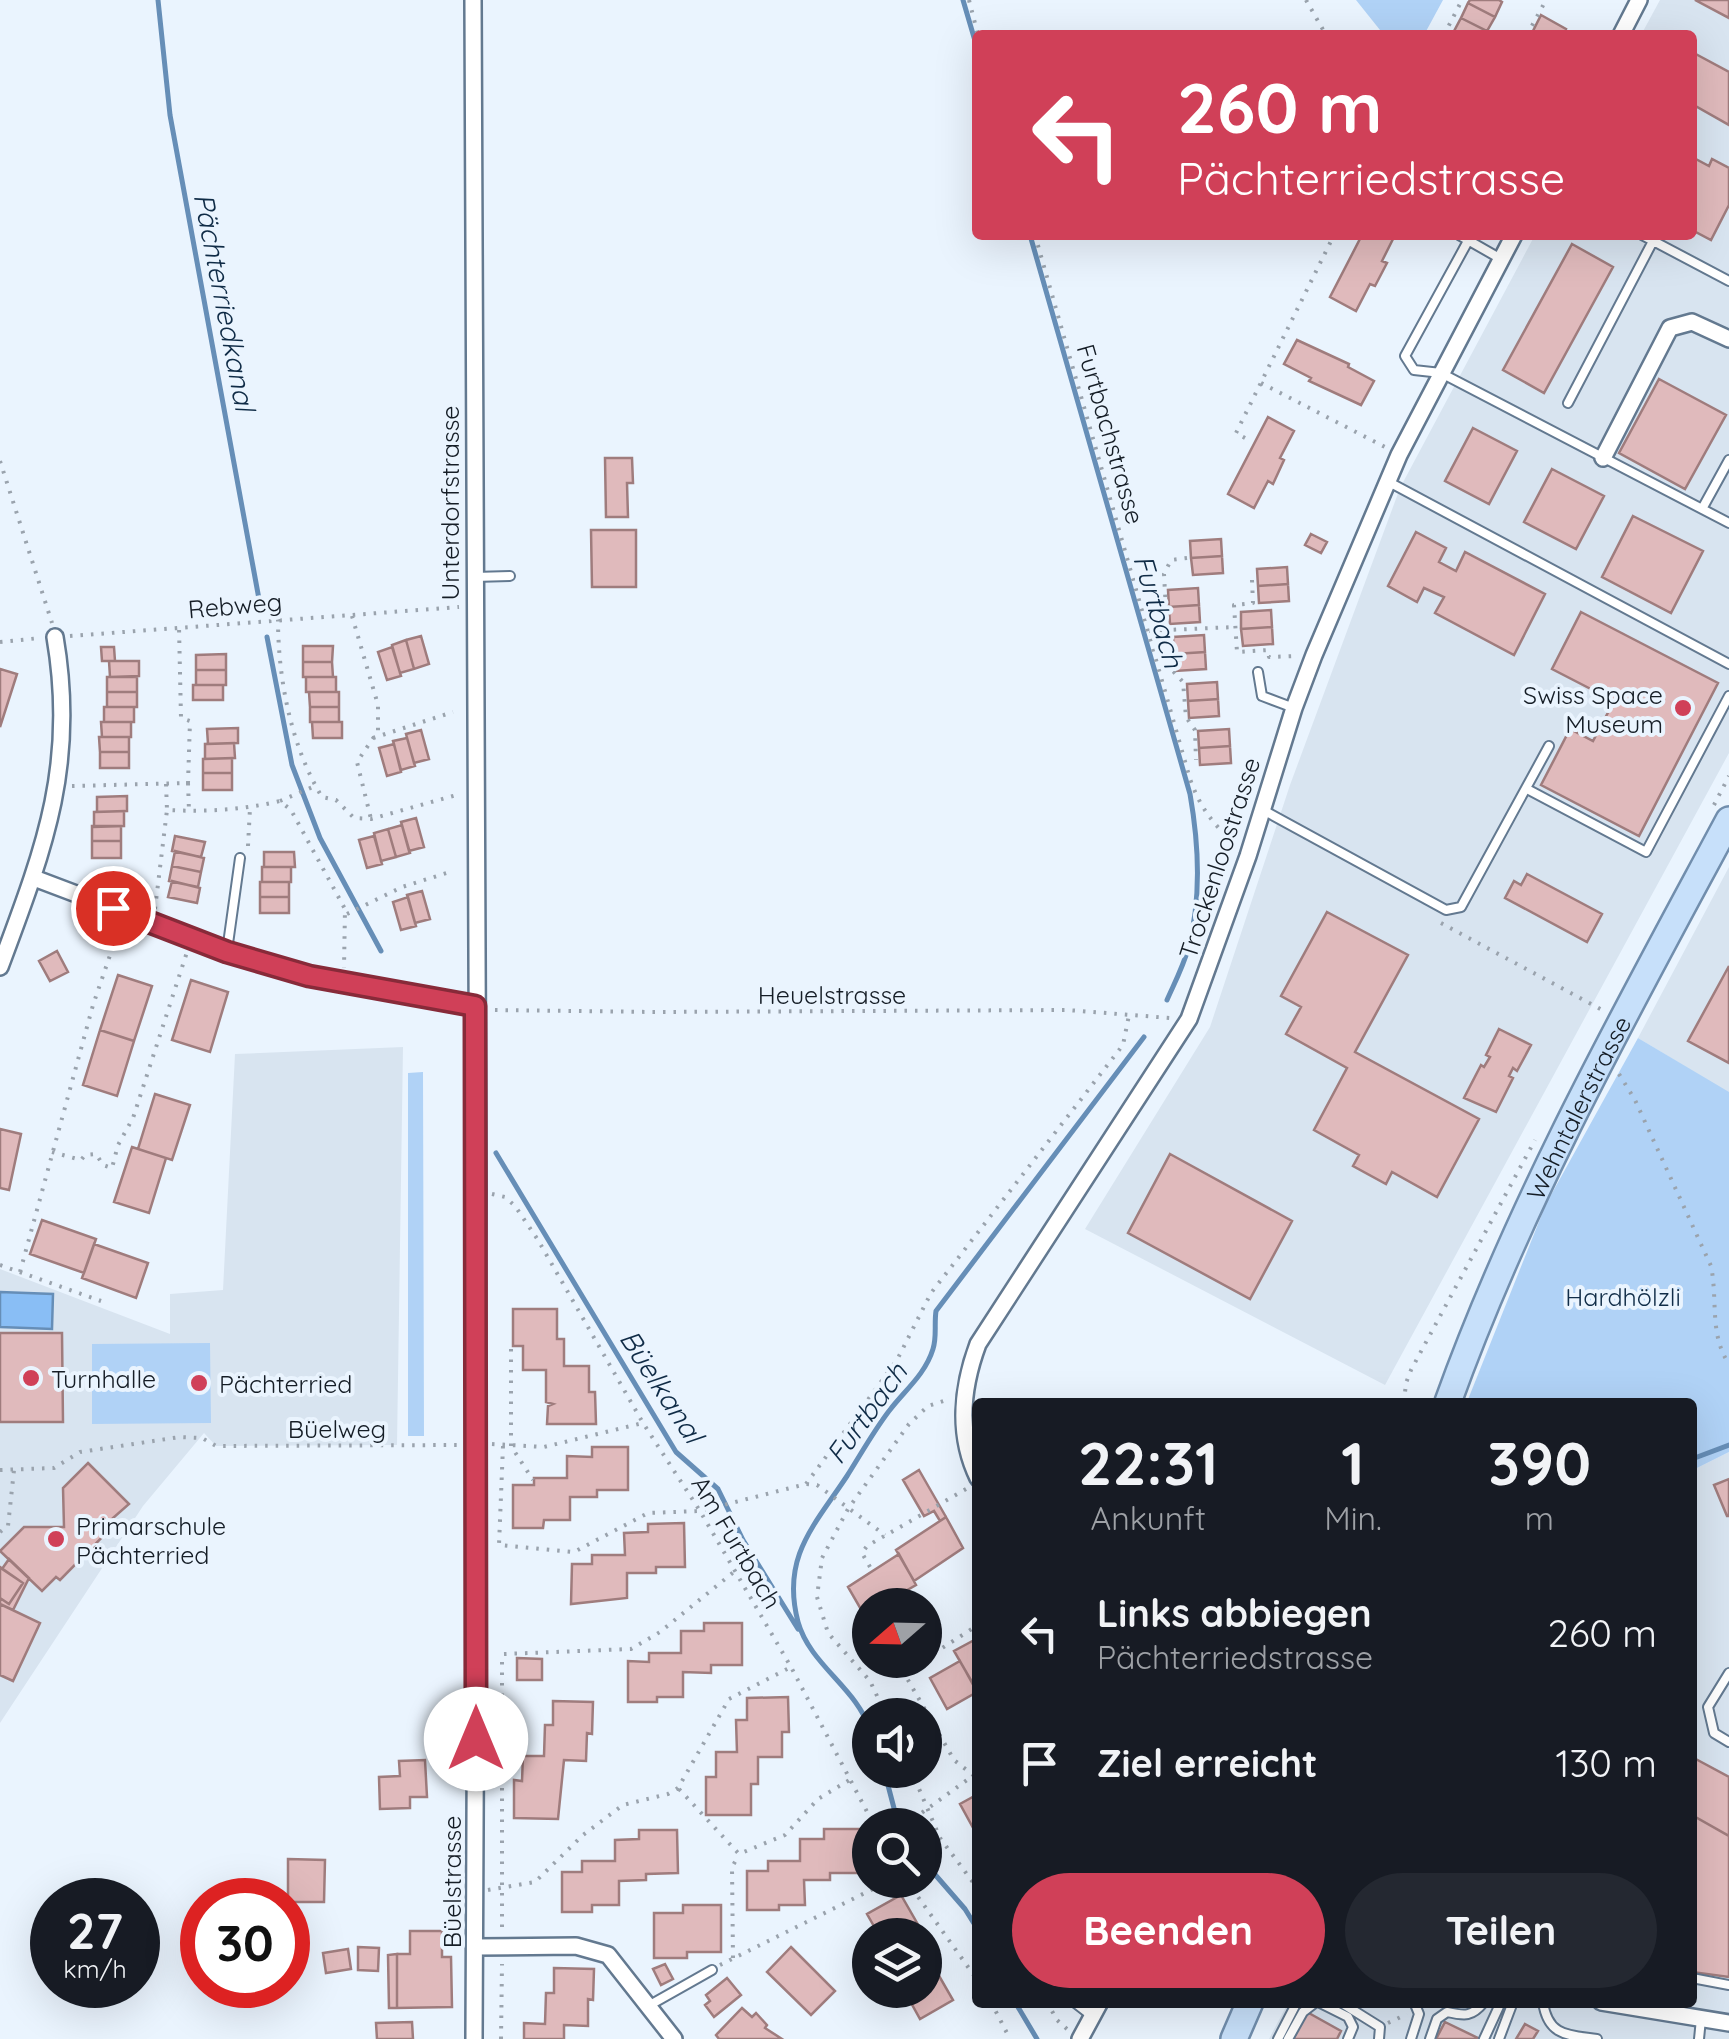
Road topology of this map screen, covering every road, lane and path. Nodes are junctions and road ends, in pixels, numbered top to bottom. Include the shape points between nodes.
1 (472, 0) edge
2 (968, 0) edge
3 (1306, 0) edge
4 (1462, 0) edge
5 (1546, 0) edge
6 (1639, 0) edge
7 (977, 30) edge
8 (1323, 30) edge
9 (1447, 30) edge
10 (1530, 30) edge
11 (1623, 30) edge
12 (1036, 240) edge
13 (1332, 240) edge
14 (1511, 240) edge
15 (1468, 241) joint
16 (1653, 241) joint
17 (1501, 259) junction
18 (1729, 282) edge
19 (1729, 339) edge
20 (1441, 374) junction
21 (1261, 383) junction
22 (1568, 403) dead end
23 (1245, 438) dead end
24 (1399, 455) junction
25 (1603, 458) junction
26 (1729, 460) edge
27 (0, 461) edge
28 (1387, 482) junction
29 (1702, 510) junction
30 (1729, 524) edge
31 (1187, 558) dead end
32 (510, 576) dead end
33 (474, 577) junction
34 (1252, 580) dead end
35 (474, 606) junction
36 (352, 614) junction
37 (278, 619) junction
38 (179, 627) junction
39 (1235, 627) junction
40 (1168, 630) junction
41 (1149, 631) junction
42 (56, 637) junction
43 (0, 642) edge
44 (1314, 655) junction
45 (1729, 664) edge
46 (1258, 672) dead end
47 (1729, 696) edge
48 (1294, 708) junction
49 (453, 712) dead end
50 (374, 738) junction
51 (1549, 746) dead end
52 (1196, 760) dead end
53 (188, 783) junction
54 (166, 784) junction
55 (57, 786) junction
56 (315, 786) junction
57 (474, 789) junction
58 (1527, 789) junction
59 (280, 801) junction
60 (167, 810) junction
61 (1263, 810) junction
62 (189, 811) junction
63 (372, 819) junction
64 (1729, 820) edge
65 (1248, 856) junction
66 (240, 858) dead end
67 (453, 871) dead end
68 (34, 878) junction
69 (125, 912) junction
70 (348, 913) junction
71 (153, 923) junction
72 (192, 938) junction
73 (227, 952) junction
74 (0, 967) edge
75 (344, 983) junction
76 (475, 1008) junction
77 (1604, 1010) dead end
78 (1129, 1014) junction
79 (1189, 1019) junction
80 (1599, 1020) dead end
81 (1600, 1061) junction
82 (1536, 1138) dead end
83 (52, 1152) junction
84 (489, 1194) dead end
85 (0, 1264) edge
86 (20, 1272) junction
87 (101, 1301) dead end
88 (511, 1349) dead end
89 (1729, 1364) edge
90 (964, 1395) junction
91 (1404, 1398) edge
92 (1450, 1398) edge
93 (643, 1423) junction
94 (490, 1444) dead end
95 (459, 1445) dead end
96 (502, 1446) junction
97 (511, 1446) junction
98 (0, 1470) edge
99 (14, 1470) junction
100 (534, 1480) dead end
101 (972, 1483) edge
102 (806, 1484) junction
103 (848, 1509) junction
104 (700, 1511) junction
105 (0, 1532) edge
106 (885, 1535) junction
107 (870, 1567) dead end
108 (735, 1571) junction
109 (972, 1629) edge
110 (942, 1648) edge
111 (504, 1654) dead end
112 (502, 1662) dead end
113 (791, 1667) junction
114 (1729, 1672) edge
115 (907, 1678) edge
116 (878, 1698) edge
117 (1729, 1742) edge
118 (972, 1772) edge
119 (972, 1776) edge
120 (850, 1779) junction
121 (678, 1788) junction
122 (919, 1788) edge
123 (927, 1807) junction
124 (865, 1808) edge
125 (739, 1854) junction
126 (972, 1882) edge
127 (502, 1889) junction
128 (476, 1891) junction
129 (854, 1898) edge
130 (919, 1898) edge
131 (476, 1947) junction
132 (502, 1948) junction
133 (734, 1958) junction
134 (712, 1970) joint
135 (972, 1973) edge
136 (1697, 1979) edge
137 (1729, 1985) edge
138 (650, 2005) junction
139 (995, 2008) edge
140 (1050, 2008) edge
141 (1247, 2008) edge
142 (1294, 2008) edge
143 (1308, 2008) edge
144 (1329, 2008) edge
145 (1350, 2008) edge
146 (1417, 2008) edge
147 (1479, 2008) edge
148 (1498, 2008) edge
149 (1512, 2008) edge
150 (1544, 2008) edge
151 (1637, 2008) edge
152 (1096, 2009) edge
153 (1476, 2012) junction
154 (1702, 2019) junction
155 (1057, 2020) dead end
156 (1729, 2023) edge
157 (1380, 2027) junction
158 (1486, 2035) edge
159 (1430, 2038) edge
160 (474, 2039) edge
161 (501, 2039) edge
162 (674, 2039) edge
163 (1010, 2039) edge
164 (1080, 2039) edge
165 (1234, 2039) edge
166 (1278, 2039) edge
167 (1288, 2039) edge
168 (1348, 2039) edge
169 (1378, 2039) edge
170 (1410, 2039) edge
171 (1499, 2039) edge
172 (1598, 2039) edge
173 (1699, 2039) edge

1 - 33 street, Unterdorfstrasse
2 - 7 path
3 - 8 path
4 - 9 path
5 - 10 path
6 - 11 street
12 - 41 path, Furtbachstrasse
13 - 21 path
14 - 17 street, Trockenloostrasse
15 - 17 lane
15 - 20 lane via 1405,356 1414,370
16 - 18 lane
16 - 22 lane
17 - 20 street, Trockenloostrasse
19 - 25 street via 1692,322 1670,328
20 - 24 street, Trockenloostrasse
20 - 25 lane
21 - 23 path via 1236,433
21 - 24 path
24 - 28 street, Trockenloostrasse
25 - 29 lane
26 - 29 lane
27 - 42 path
28 - 44 street, Trockenloostrasse
28 - 45 lane
29 - 30 lane
31 - 40 path via 1171,560 1164,574
32 - 33 lane
33 - 35 street, Unterdorfstrasse
34 - 39 path via 1254,603 1234,605
35 - 36 path, Rebweg
35 - 57 street, Unterdorfstrasse
36 - 37 path, Rebweg
36 - 50 path via 378,704
37 - 38 path, Rebweg
37 - 56 path via 296,740
38 - 42 path, Rebweg
38 - 53 path via 181,718 190,720
39 - 40 path
39 - 44 path via 1237,652
40 - 41 path
40 - 52 path via 1172,670 1184,682 1186,717 1195,730
41 - 65 path, Furtbachstrasse via 1200,807
42 - 43 path, Rebweg
42 - 55 street via 64,724
44 - 48 street, Trockenloostrasse
46 - 48 lane via 1262,696
47 - 58 lane via 1646,852
48 - 61 street, Trockenloostrasse
49 - 50 path
50 - 63 path via 357,762
51 - 58 lane
53 - 54 path
53 - 62 path
54 - 55 path
54 - 60 path
55 - 68 street
56 - 59 path
56 - 63 path via 354,818
57 - 63 path
57 - 76 street, Unterdorfstrasse
58 - 61 lane via 1461,906 1446,910
59 - 62 path
59 - 70 path
60 - 62 path
60 - 71 path
61 - 65 street, Trockenloostrasse
64 - 81 main road, Wehntalerstrasse
65 - 79 street, Trockenloostrasse
66 - 73 lane
67 - 70 path
68 - 69 street
68 - 74 street
69 - 71 street
69 - 83 path
70 - 75 path
71 - 72 street
72 - 73 street
72 - 83 path via 112,1168 96,1154 81,1160
73 - 75 street
75 - 76 street
76 - 78 path, Heuelstrasse
76 - 128 street, Büelstrasse
77 - 80 path
78 - 79 path, Heuelstrasse
78 - 102 path via 1123,1046 931,1293 897,1360
79 - 90 street, Trockenloostrasse via 978,1344
81 - 89 path via 1624,1079 1696,1227 1715,1287 1716,1342
81 - 92 main road, Wehntalerstrasse via 1504,1262
82 - 91 path via 1411,1370
83 - 86 path
84 - 93 path, Am Furtbach via 505,1197 523,1217
85 - 86 path
86 - 87 path
88 - 97 path
90 - 101 street, Trockenloostrasse
90 - 103 path via 928,1406
93 - 97 path via 544,1447
93 - 104 path, Am Furtbach
94 - 96 path
95 - 99 path, Büelweg via 216,1446 180,1437 80,1452 54,1468
96 - 97 path
96 - 104 path via 499,1545 574,1552 648,1513
97 - 100 path
98 - 99 path, Büelweg
99 - 105 path via 8,1526
101 - 106 path
102 - 103 path via 818,1484
102 - 104 path
103 - 106 path
103 - 116 path via 822,1558 817,1597 828,1633
104 - 108 path, Am Furtbach
106 - 107 path via 862,1554
108 - 111 path via 631,1649
108 - 113 path, Am Furtbach
109 - 110 path
112 - 127 path
113 - 120 path, Am Furtbach
113 - 121 path via 729,1699
114 - 117 lane via 1708,1707 1714,1733
115 - 118 path via 954,1760
119 - 123 path
120 - 124 path, Am Furtbach
120 - 125 path via 818,1799 785,1836
121 - 125 path
121 - 127 path via 623,1804 535,1882
122 - 123 path
123 - 126 path via 948,1852
125 - 133 path via 732,1867
127 - 128 path
127 - 132 path
128 - 131 street, Büelstrasse
129 - 133 path
130 - 135 path
131 - 132 street
131 - 160 street, Büelstrasse
132 - 138 street via 594,1949 608,1955
132 - 161 path
133 - 134 path
134 - 138 lane
136 - 137 lane
138 - 162 street
139 - 163 path
140 - 155 path
141 - 165 main road
142 - 166 lane
143 - 167 lane
144 - 168 lane via 1348,2017
145 - 157 lane
146 - 157 path
146 - 159 lane
146 - 170 lane
147 - 153 lane
148 - 158 lane
149 - 171 lane
150 - 172 lane via 1545,2019 1561,2034
151 - 154 street
152 - 164 street
153 - 158 lane
153 - 159 lane via 1447,2012
154 - 156 street
154 - 173 lane
157 - 169 lane

